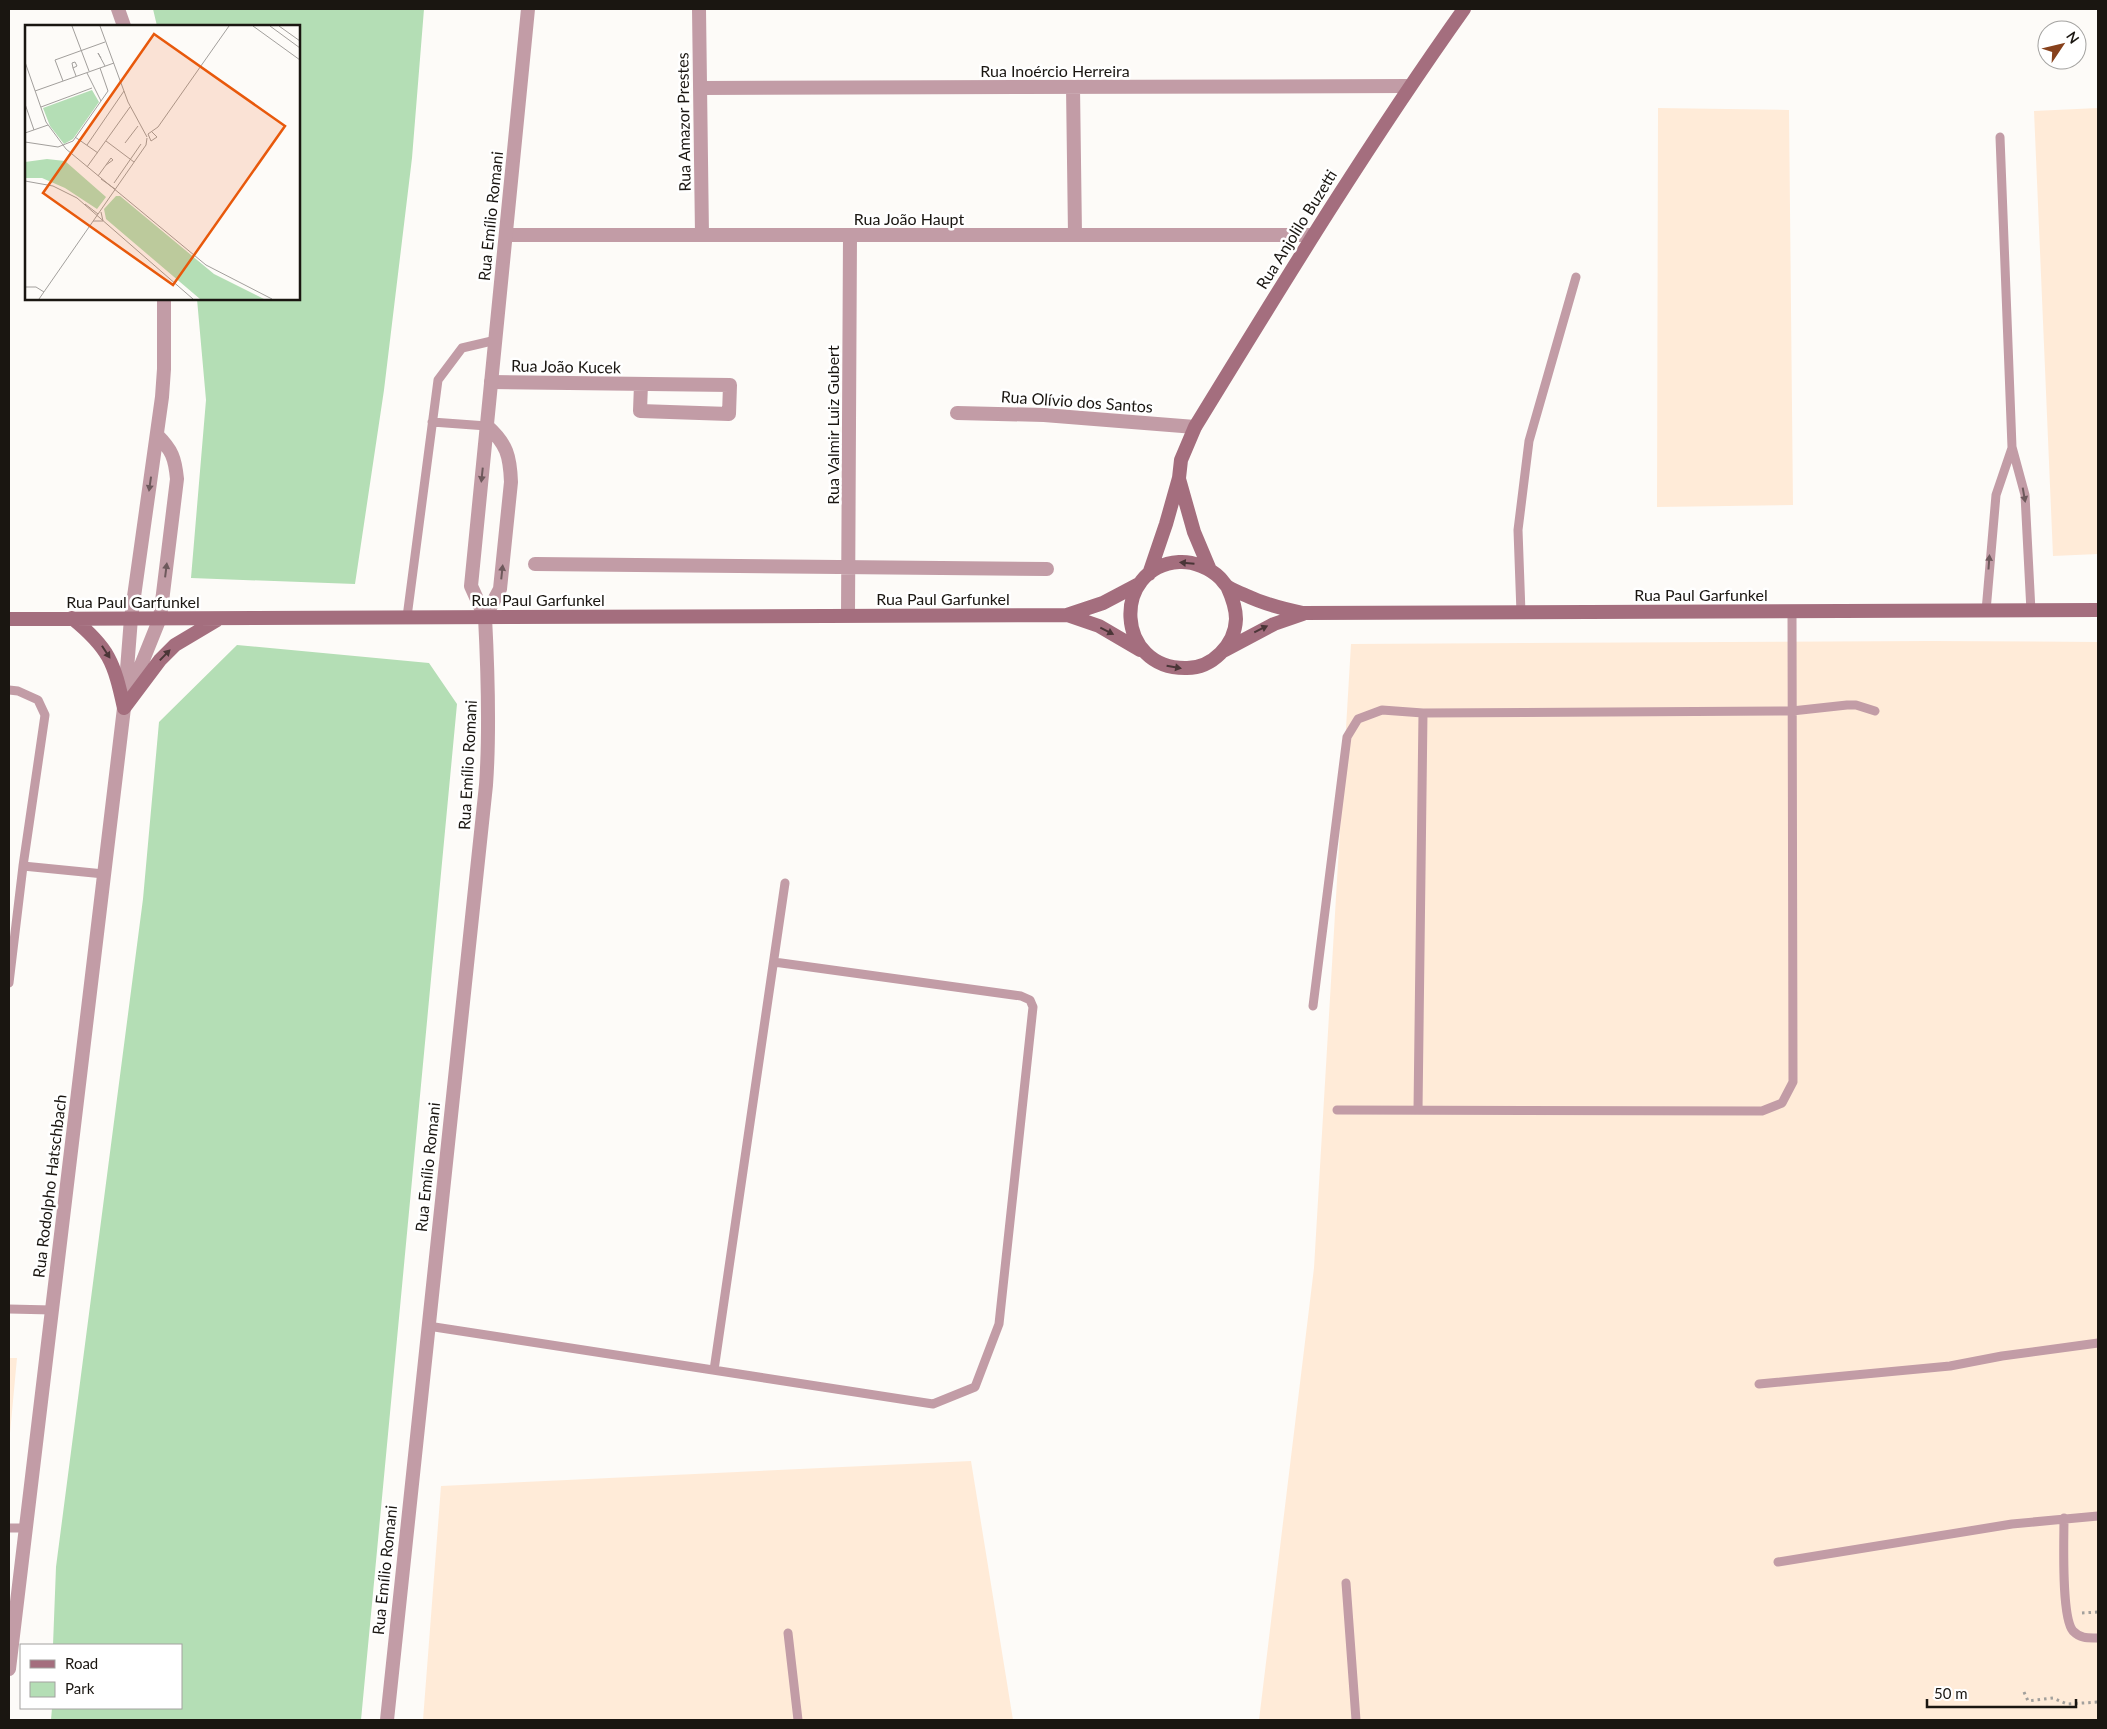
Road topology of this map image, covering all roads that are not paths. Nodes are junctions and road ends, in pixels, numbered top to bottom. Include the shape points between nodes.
1 (118, 9) edge
2 (528, 9) edge
3 (700, 9) edge
4 (1464, 9) edge
5 (124, 25) edge
6 (1409, 86) junction
7 (1073, 87) junction
8 (700, 88) junction
9 (2000, 136) dead end
10 (506, 235) junction
11 (702, 235) junction
12 (850, 235) junction
13 (1075, 235) junction
14 (1312, 235) junction
15 (1576, 277) dead end
16 (164, 300) edge
17 (496, 340) junction
18 (491, 382) junction
19 (641, 384) junction
20 (957, 413) dead end
21 (432, 422) junction
22 (487, 426) junction
23 (1196, 427) junction
24 (156, 435) junction
25 (2012, 448) junction
26 (1179, 478) junction
27 (536, 564) dead end
28 (848, 567) junction
29 (1047, 569) dead end
30 (1210, 570) junction
31 (1144, 579) junction
32 (1227, 586) junction
33 (2098, 610) edge
34 (1986, 611) junction
35 (2031, 611) junction
36 (1792, 612) junction
37 (1521, 613) junction
38 (1303, 614) junction
39 (848, 615) junction
40 (1067, 615) junction
41 (407, 617) junction
42 (485, 617) junction
43 (72, 618) junction
44 (131, 618) junction
45 (160, 618) junction
46 (219, 618) junction
47 (9, 619) edge
48 (1222, 652) junction
49 (1144, 653) junction
50 (9, 690) edge
51 (124, 708) junction
52 (1792, 711) junction
53 (1875, 711) dead end
54 (1423, 713) junction
55 (23, 866) junction
56 (104, 874) junction
57 (786, 883) dead end
58 (774, 962) junction
59 (9, 983) edge
60 (1313, 1006) dead end
61 (1338, 1110) dead end
62 (1418, 1110) junction
63 (9, 1308) edge
64 (52, 1310) junction
65 (428, 1326) junction
66 (2098, 1343) edge
67 (714, 1370) junction
68 (1759, 1384) dead end
69 (2098, 1516) edge
70 (2064, 1518) junction
71 (9, 1528) edge
72 (26, 1528) junction
73 (1778, 1562) dead end
74 (1346, 1584) dead end
75 (788, 1633) dead end
76 (2098, 1638) edge
77 (9, 1669) edge
78 (386, 1720) edge
79 (798, 1720) edge
80 (1356, 1720) edge

1 - 5 street
2 - 10 street, Rua Emílio Romani
3 - 8 street, Rua Amazor Prestes
4 - 6 main road, Rua Anjolilo Buzetti
6 - 7 street, Rua Inoércio Herreira
6 - 14 main road, Rua Anjolilo Buzetti
7 - 8 street, Rua Inoércio Herreira
7 - 13 street
8 - 11 street, Rua Amazor Prestes
9 - 25 lane
10 - 11 street, Rua João Haupt
10 - 17 street, Rua Emílio Romani
11 - 12 street, Rua João Haupt
12 - 13 street, Rua João Haupt
12 - 28 street, Rua Valmir Luiz Gubert
13 - 14 street, Rua João Haupt
14 - 23 main road, Rua Anjolilo Buzetti
15 - 37 lane via 1528,441 1518,530
16 - 24 street, Rua Rodolpho Hatschbach via 164,369
17 - 18 street, Rua Emílio Romani
17 - 21 lane via 462,348 438,380
18 - 19 street, Rua João Kucek
18 - 22 street, Rua Emílio Romani
19 - 19 street, Rua João Kucek via 640,411 729,414 730,385
20 - 23 street, Rua Olívio dos Santos via 1044,414
21 - 22 lane
21 - 41 lane
22 -> 42 street, Rua Emílio Romani via 471,586
42 -> 22 street via 500,589 511,482 507,449
23 - 26 main road, Rua Anjolilo Buzetti via 1182,460
24 -> 44 street, Rua Rodolpho Hatschbach
45 -> 24 street, Rua Rodolpho Hatschbach via 177,479 175,462 168,447
34 -> 25 lane via 1996,495
25 -> 35 lane via 2025,495
26 - 30 main road, Rua Anjolilo Buzetti via 1194,532
26 - 31 main road, Rua Anjolilo Buzetti
27 - 28 street
28 - 29 street
28 - 39 street, Rua Valmir Luiz Gubert
30 -> 31 main road via 1179,562 1163,566
30 - 32 main road
31 - 40 main road, Rua Paul Garfunkel via 1103,603
31 - 49 main road via 1132,597 1129,612 1130,627
32 - 38 main road, Rua Paul Garfunkel via 1262,602
32 - 48 main road via 1236,620 1232,637
33 - 35 main road, Rua Paul Garfunkel
34 - 35 main road, Rua Paul Garfunkel
34 - 36 main road, Rua Paul Garfunkel
36 - 37 main road, Rua Paul Garfunkel
36 - 52 lane
37 - 38 main road, Rua Paul Garfunkel
48 -> 38 main road, Rua Paul Garfunkel via 1266,627
39 - 40 main road, Rua Paul Garfunkel
39 - 42 main road, Rua Paul Garfunkel
40 -> 49 main road, Rua Paul Garfunkel via 1106,630
41 - 42 main road, Rua Paul Garfunkel
41 - 46 main road, Rua Paul Garfunkel
42 - 65 street, Rua Emílio Romani via 489,689 486,785
43 - 44 main road, Rua Paul Garfunkel
43 - 47 main road, Rua Paul Garfunkel
43 -> 51 main road via 104,648 112,662
44 - 45 main road, Rua Paul Garfunkel
44 - 51 street, Rua Rodolpho Hatschbach
45 - 46 main road, Rua Paul Garfunkel
45 - 51 street, Rua Rodolpho Hatschbach
51 -> 46 main road via 175,645
49 -> 48 main road via 1175,669 1209,663
50 - 55 lane via 38,700 45,714
51 - 56 street, Rua Rodolpho Hatschbach
52 - 53 lane via 1856,705
52 - 54 lane
52 - 62 lane via 1793,1082 1782,1103 1762,1111
54 - 60 lane via 1382,710 1358,719 1347,737
54 - 62 lane
55 - 56 lane
55 - 59 lane
56 - 64 street, Rua Rodolpho Hatschbach
57 - 58 lane
58 - 67 lane
58 - 67 lane via 1021,996 1030,1000 1033,1008 999,1324 975,1387 933,1404
61 - 62 lane
63 - 64 lane
64 - 72 street, Rua Rodolpho Hatschbach
65 - 67 lane
65 - 78 street, Rua Emílio Romani
66 - 68 lane via 1950,1366
69 - 70 lane
70 - 73 lane
70 - 76 lane via 2066,1614 2072,1630 2083,1638
71 - 72 lane
72 - 77 street, Rua Rodolpho Hatschbach
74 - 80 lane
75 - 79 lane

